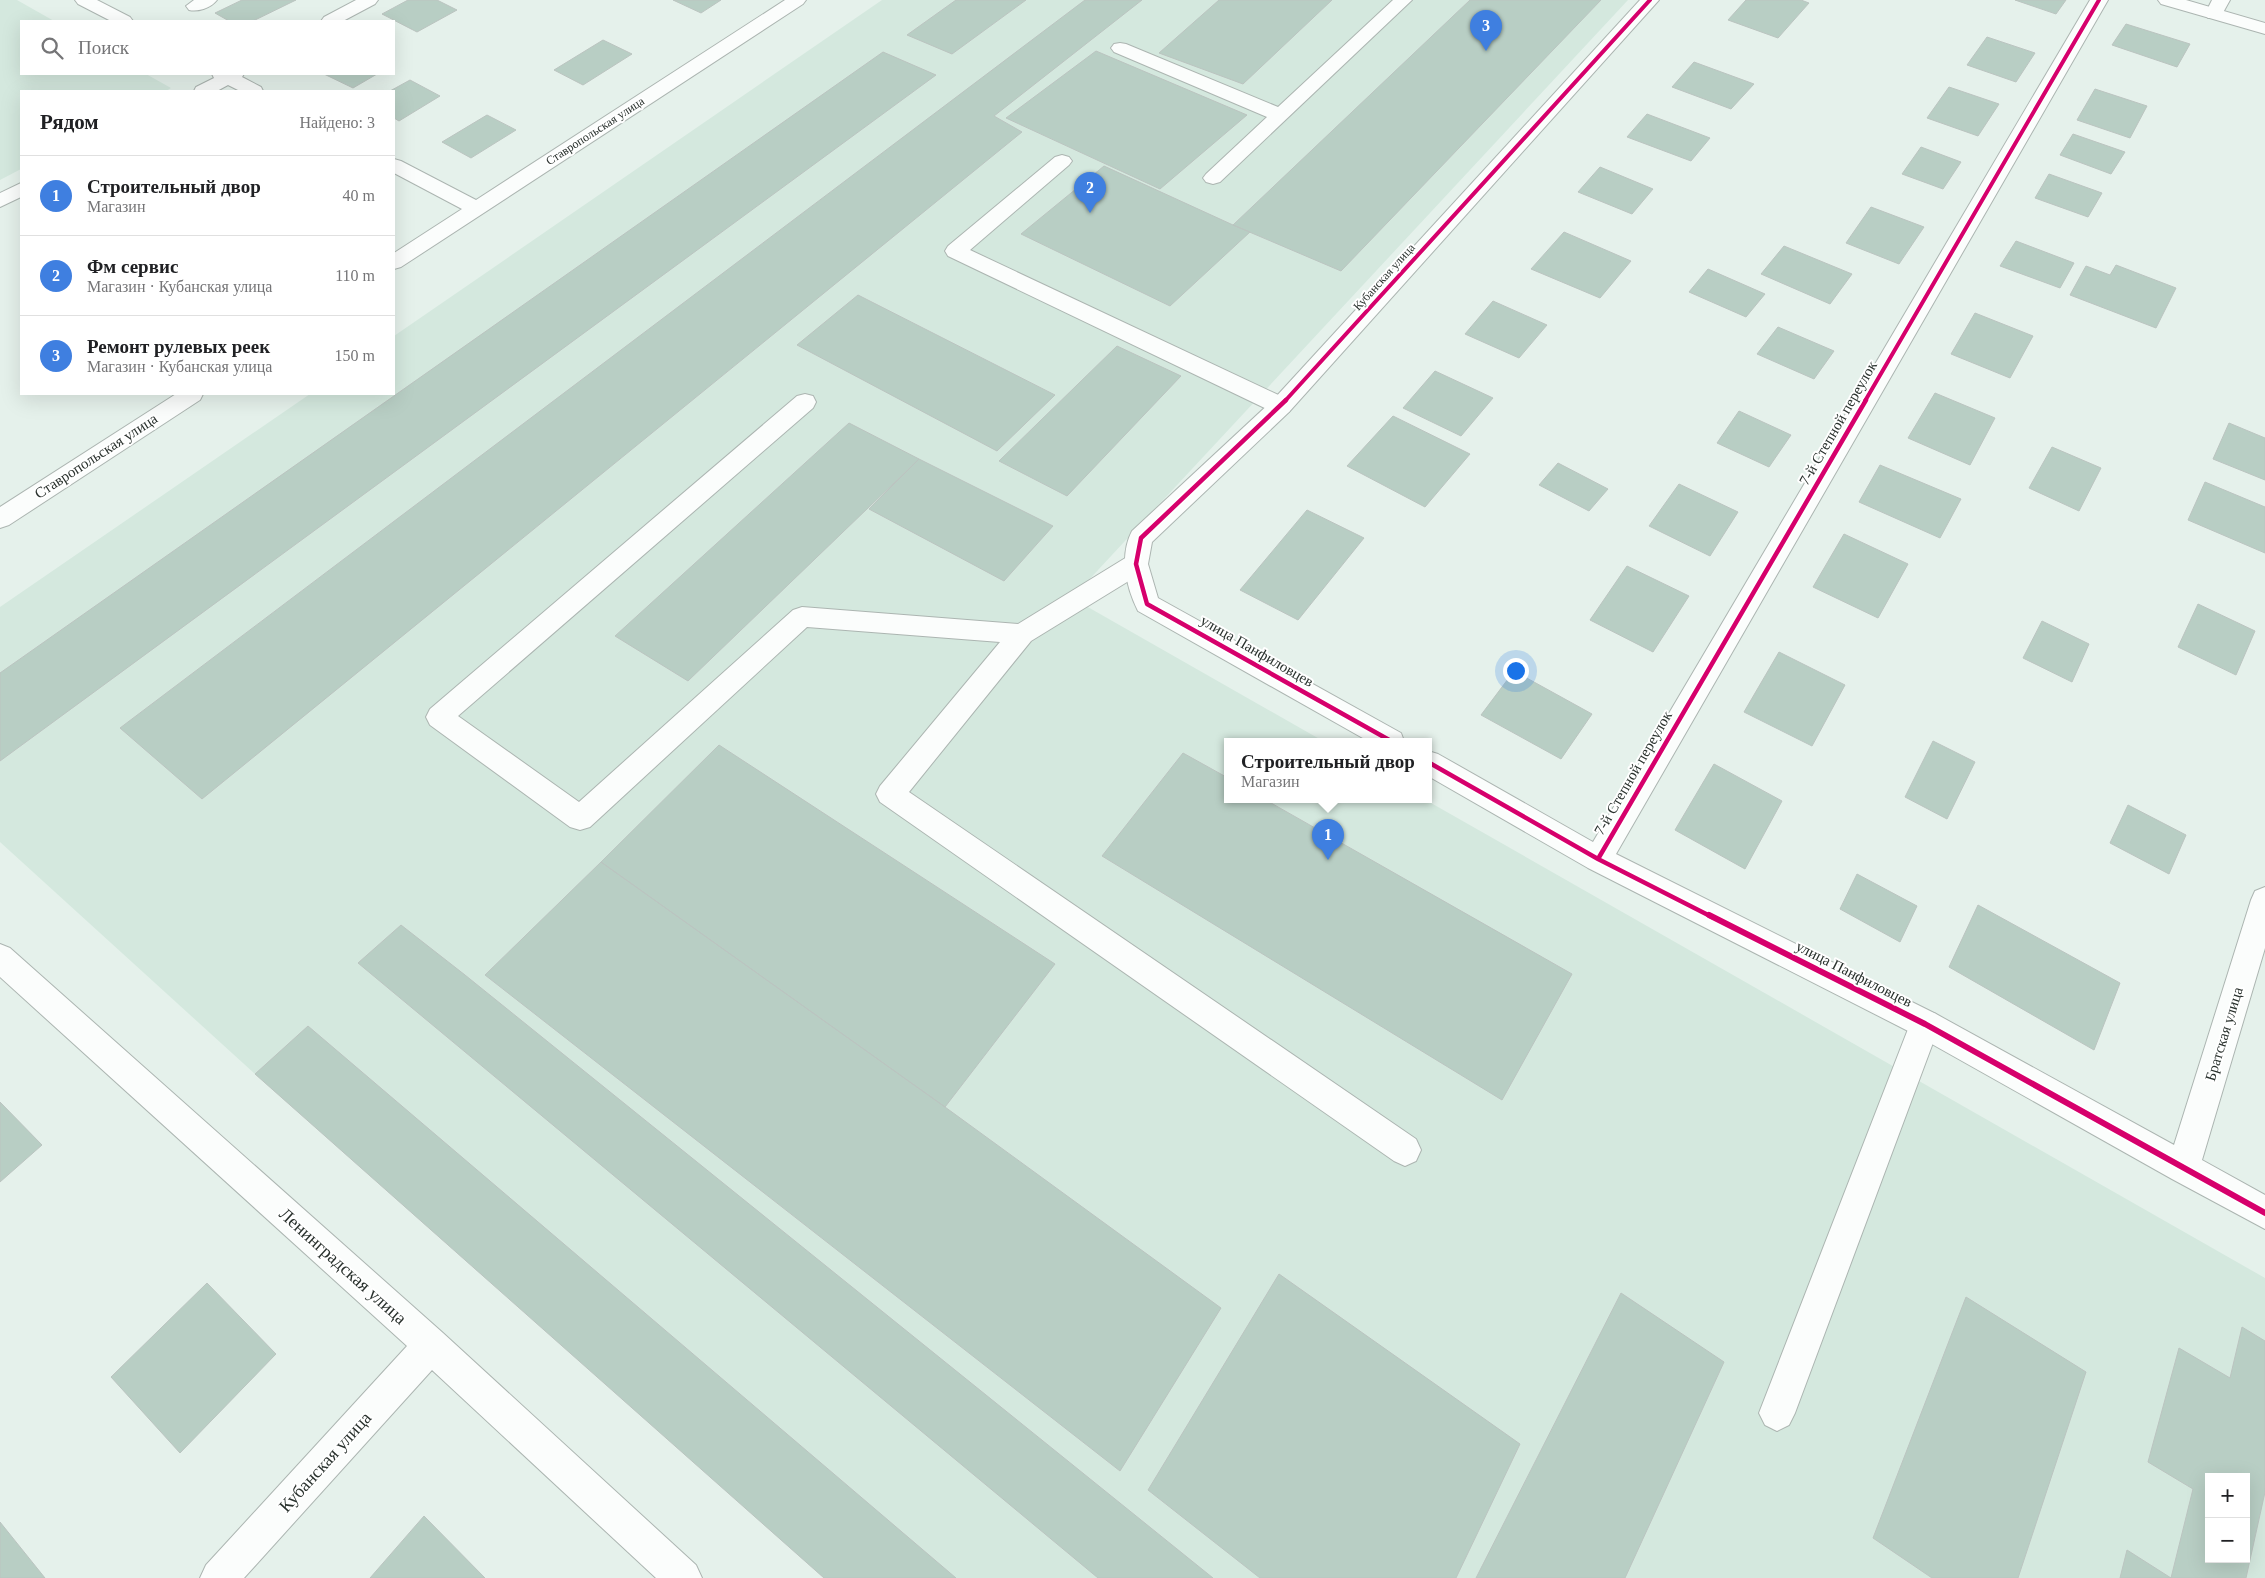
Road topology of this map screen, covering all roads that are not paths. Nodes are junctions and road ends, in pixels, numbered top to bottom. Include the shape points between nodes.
1 (84, 0) edge
2 (369, 0) edge
3 (797, 0) edge
4 (1403, 0) edge
5 (1650, 0) edge
6 (2099, 0) edge
7 (2167, 0) edge
8 (2218, 7) edge
9 (122, 20) edge
10 (332, 20) edge
11 (2265, 29) edge
12 (1120, 48) dead end
13 (228, 75) edge
14 (205, 90) edge
15 (252, 90) edge
16 (1280, 115) junction
17 (1062, 161) dead end
18 (395, 166) edge
19 (1213, 178) dead end
20 (20, 190) edge
21 (0, 201) edge
22 (476, 208) junction
23 (395, 261) edge
24 (190, 395) edge
25 (805, 402) dead end
26 (1281, 406) junction
27 (0, 519) edge
28 (1136, 564) junction
29 (1022, 634) junction
30 (1385, 738) edge
31 (1432, 764) edge
32 (1598, 858) junction
33 (2265, 900) edge
34 (6, 975) edge
35 (1925, 1024) junction
36 (1405, 1150) dead end
37 (2183, 1168) junction
38 (2265, 1213) edge
39 (431, 1345) junction
40 (1777, 1413) dead end
41 (218, 1578) edge
42 (684, 1578) edge

1 - 9 street
2 - 10 street
3 - 22 street, Ставропольская улица
4 - 16 street
5 - 26 street, Кубанская улица
6 - 32 street, 7-й Степной переулок
7 - 8 street
8 - 11 street
12 - 16 street
13 - 14 street
13 - 15 street
16 - 19 street
17 - 26 street via 955,251
18 - 22 street
20 - 21 street
22 - 23 street, Ставропольская улица
24 - 27 street, Ставропольская улица
25 - 29 street via 439,717 580,818 802,617
26 - 28 street, Кубанская улица via 1140,538
28 - 29 street
28 - 30 street, улица Панфиловцев via 1147,604
29 - 36 street via 890,794
31 - 32 street, улица Панфиловцев
32 - 35 street, улица Панфиловцев
33 - 37 street, Братская улица
34 - 39 street, Ленинградская улица
35 - 37 street, улица Панфиловцев
35 - 40 street
37 - 38 street, улица Панфиловцев
39 - 41 street, Кубанская улица
39 - 42 street, Ленинградская улица

